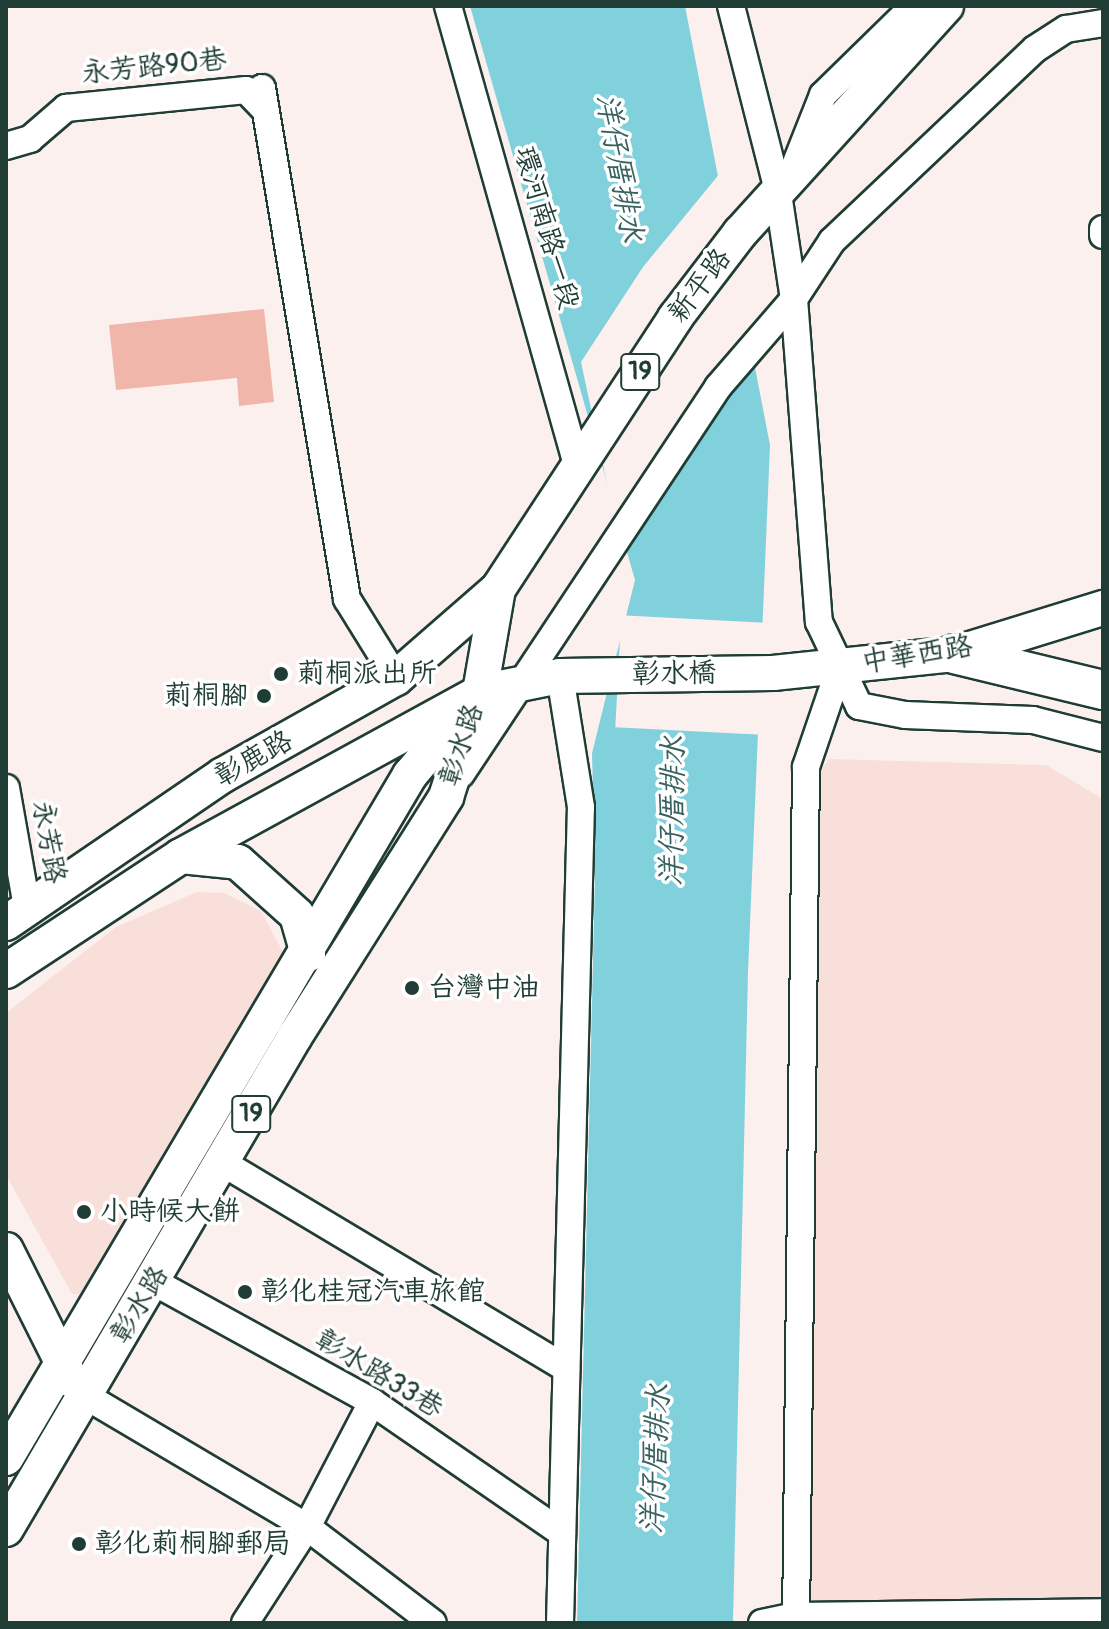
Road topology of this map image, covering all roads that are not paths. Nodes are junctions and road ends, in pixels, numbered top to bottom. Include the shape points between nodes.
1 (448, 6) edge
2 (731, 6) edge
3 (914, 6) edge
4 (946, 6) edge
5 (1103, 23) edge
6 (6, 146) edge
7 (786, 175) junction
8 (1103, 229) edge
9 (1103, 235) edge
10 (794, 299) junction
11 (578, 468) junction
12 (498, 589) junction
13 (1103, 608) edge
14 (954, 654) junction
15 (840, 667) junction
16 (773, 673) joint
17 (567, 676) junction
18 (396, 678) junction
19 (524, 683) junction
20 (1103, 690) edge
21 (480, 692) junction
22 (1103, 738) edge
23 (6, 788) edge
24 (446, 797) junction
25 (181, 856) junction
26 (16, 915) edge
27 (308, 954) junction
28 (6, 971) edge
29 (223, 1163) junction
30 (6, 1250) edge
31 (154, 1282) junction
32 (59, 1365) junction
33 (566, 1368) junction
34 (84, 1395) junction
35 (372, 1402) junction
36 (6, 1458) edge
37 (307, 1527) junction
38 (6, 1529) edge
39 (562, 1533) junction
40 (1103, 1612) edge
41 (796, 1620) edge
42 (245, 1623) edge
43 (433, 1623) edge
44 (560, 1623) edge
45 (762, 1623) edge

1 - 11 street, 環河南路一段
2 - 7 street
3 - 7 street via 823,95
4 - 7 main road, 新平路 / 19
5 - 10 street via 1066,29 1035,49 832,241
6 - 18 street, 永芳路90巷 via 30,139 66,108 246,90 264,99 347,599
7 - 10 street
7 - 11 main road, 新平路 / 19 via 675,318
8 - 9 street
10 - 15 street via 819,622
10 - 19 street via 718,387
11 - 12 main road, 新平路 / 19
12 - 18 main road, 彰鹿路
12 - 21 main road, 新平路 / 19
13 - 14 main road, 中華西路
14 - 15 main road, 中華西路
14 - 20 highway
15 - 16 main road, 中華西路
15 - 22 street via 859,706 905,715 1033,720
15 - 41 street via 806,767
16 - 17 main road, 彰水橋
17 - 19 main road
17 - 33 street via 581,807
18 - 26 main road, 彰鹿路 via 223,775
19 - 21 main road
19 - 24 street
21 - 24 main road, 彰水路 / 19
21 - 25 main road, 彰鹿路
21 - 27 main road, 彰水路 / 19 via 410,775
23 - 26 street, 永芳路
24 - 29 main road, 彰水路 / 19
25 - 27 main road via 238,862 297,915
25 - 28 main road, 彰鹿路
27 - 32 main road, 彰水路 / 19
29 - 31 main road, 彰水路 / 19
29 - 33 street
30 - 32 main road
31 - 34 main road, 彰水路 / 19
31 - 35 street, 彰水路33巷
32 - 34 main road
32 - 36 main road, 彰水路 / 19
33 - 39 street
34 - 37 street
34 - 38 main road, 彰水路 / 19
35 - 37 street
35 - 39 street, 彰水路33巷
37 - 42 street
37 - 43 street
39 - 44 street
40 - 41 street
41 - 45 street

